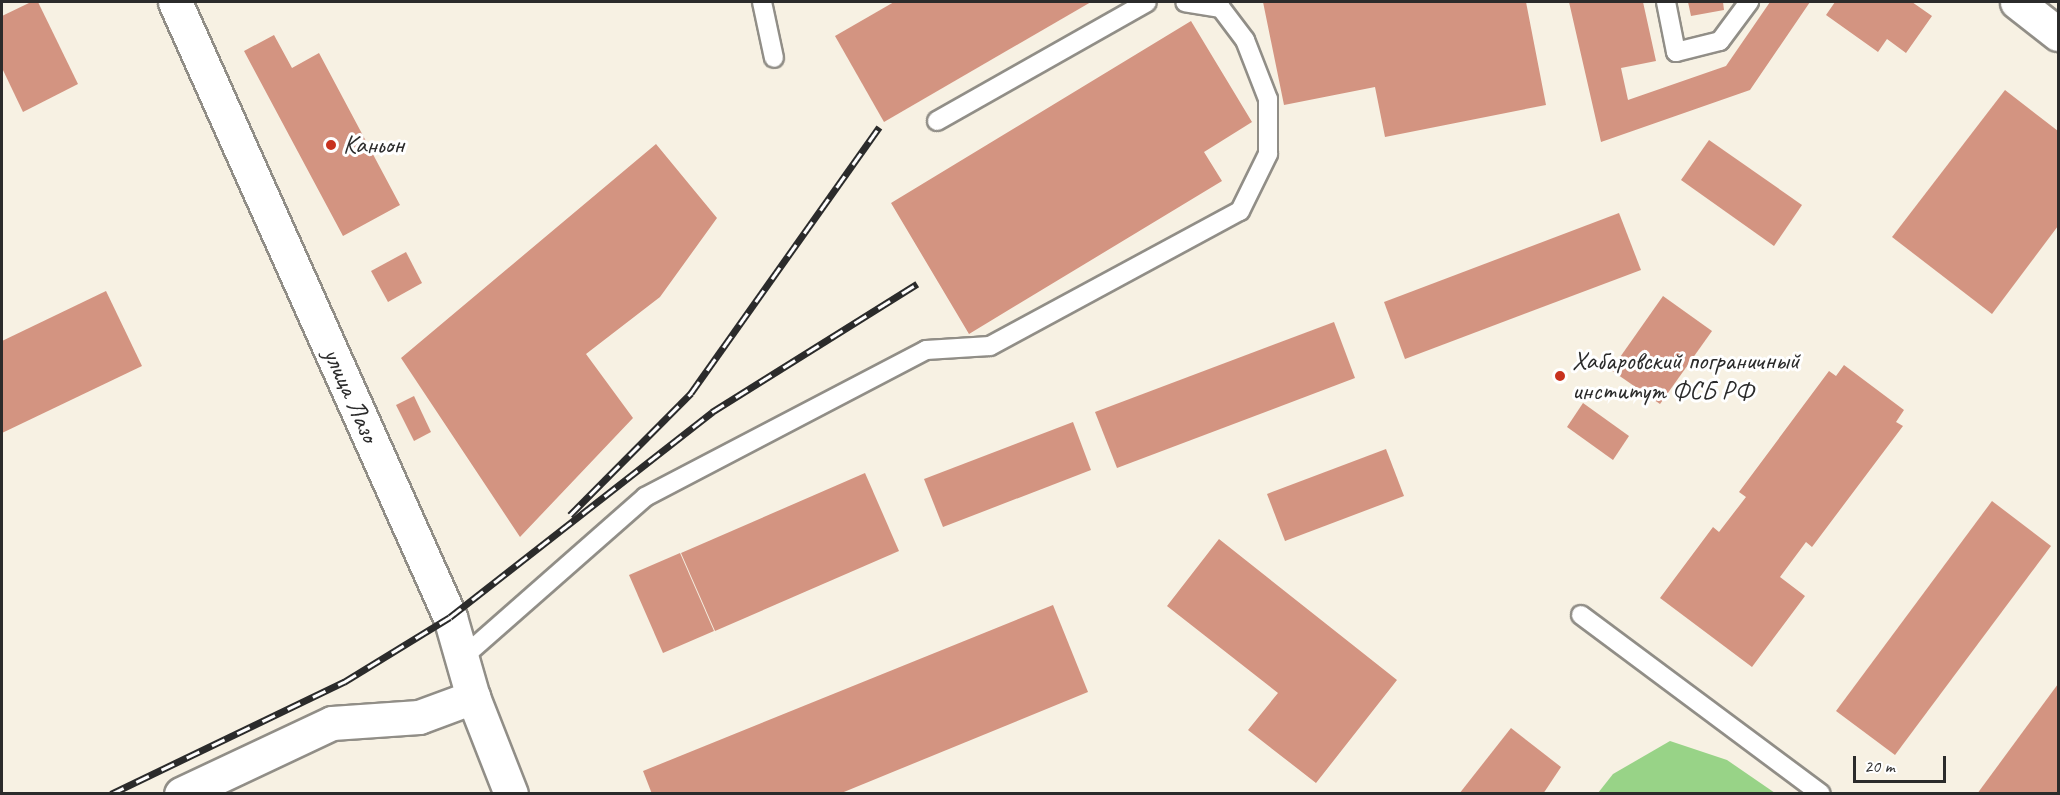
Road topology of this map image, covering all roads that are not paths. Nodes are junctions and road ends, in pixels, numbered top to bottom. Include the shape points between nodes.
1 (175, 2) edge
2 (762, 2) edge
3 (1147, 2) edge
4 (1185, 2) edge
5 (1666, 2) edge
6 (1749, 2) edge
7 (2017, 2) edge
8 (2058, 34) edge
9 (774, 58) dead end
10 (937, 121) dead end
11 (1581, 615) dead end
12 (462, 658) junction
13 (473, 698) junction
14 (181, 794) edge
15 (511, 794) edge
16 (1821, 794) edge

1 - 12 street, улица Лазо via 450,617
2 - 9 lane
3 - 10 lane
4 - 12 lane via 1221,8 1245,40 1268,99 1268,154 1240,211 990,346 926,350 645,497
5 - 6 lane via 1676,52 1720,41
7 - 8 street
11 - 16 lane
12 - 13 street, улица Лазо
13 - 14 street via 418,717 332,723
13 - 15 street, улица Лазо

